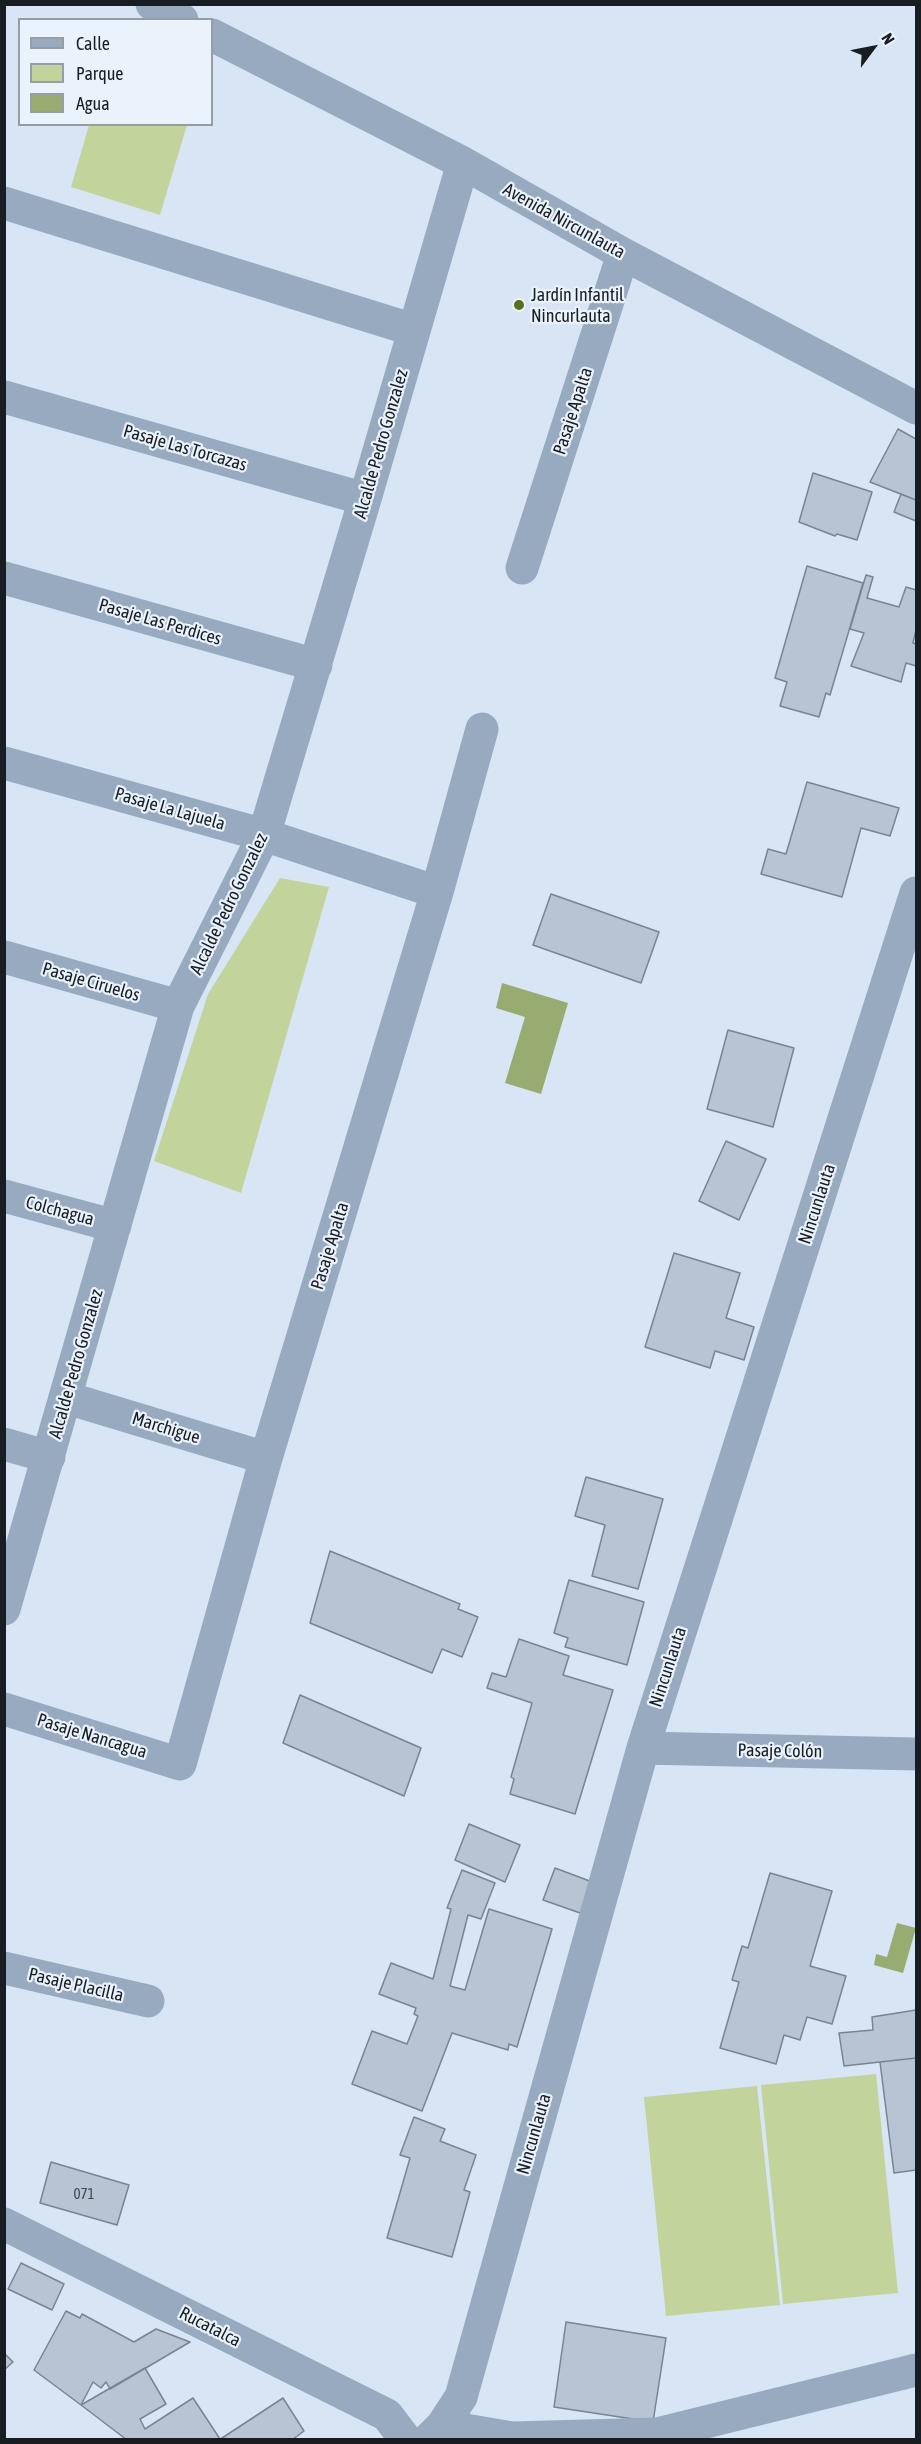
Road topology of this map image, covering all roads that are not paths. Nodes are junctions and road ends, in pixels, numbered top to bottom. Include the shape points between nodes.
1 (152, 4) edge
2 (178, 18) edge
3 (213, 36) edge
4 (463, 164) junction
5 (4, 203) edge
6 (624, 254) junction
7 (414, 330) junction
8 (4, 397) edge
9 (916, 408) edge
10 (365, 500) junction
11 (522, 568) dead end
12 (4, 578) edge
13 (316, 666) junction
14 (483, 729) dead end
15 (4, 763) edge
16 (264, 836) junction
17 (437, 892) junction
18 (916, 893) edge
19 (4, 957) edge
20 (178, 1006) junction
21 (4, 1196) edge
22 (115, 1226) junction
23 (67, 1398) junction
24 (4, 1444) edge
25 (49, 1457) junction
26 (266, 1458) junction
27 (4, 1609) edge
28 (4, 1709) edge
29 (643, 1748) junction
30 (916, 1754) edge
31 (180, 1764) joint
32 (4, 1968) edge
33 (148, 2001) dead end
34 (4, 2224) edge
35 (916, 2370) edge
36 (435, 2433) edge
37 (406, 2439) edge

1 - 2 street
3 - 4 street, Avenida Nircunlauta
4 - 6 street, Avenida Nircunlauta
4 - 7 street, Alcalde Pedro Gonzalez
5 - 7 street
6 - 9 street, Avenida Nircunlauta
6 - 11 street, Pasaje Apalta
7 - 10 street, Alcalde Pedro Gonzalez
8 - 10 street, Pasaje Las Torcazas
10 - 13 street, Alcalde Pedro Gonzalez
12 - 13 street, Pasaje Las Perdices
13 - 16 street, Alcalde Pedro Gonzalez
14 - 17 street, Pasaje Apalta
15 - 16 street, Pasaje La Lajuela
16 - 17 street, Pasaje La Lajuela
16 - 20 street, Alcalde Pedro Gonzalez
17 - 26 street, Pasaje Apalta
18 - 29 street, Nincunlauta
19 - 20 street, Pasaje Ciruelos
20 - 22 street, Alcalde Pedro Gonzalez
21 - 22 street, Colchagua
22 - 23 street, Alcalde Pedro Gonzalez
23 - 25 street, Alcalde Pedro Gonzalez
23 - 26 street, Marchigue
24 - 25 street
25 - 27 street, Alcalde Pedro Gonzalez
26 - 31 street, Pasaje Apalta
28 - 31 street, Pasaje Nancagua
29 - 30 street, Pasaje Colón
29 - 36 street, Nincunlauta via 461,2397
32 - 33 street, Pasaje Placilla
34 - 37 street, Rucatalca via 387,2415
35 - 36 street via 657,2434 512,2438

